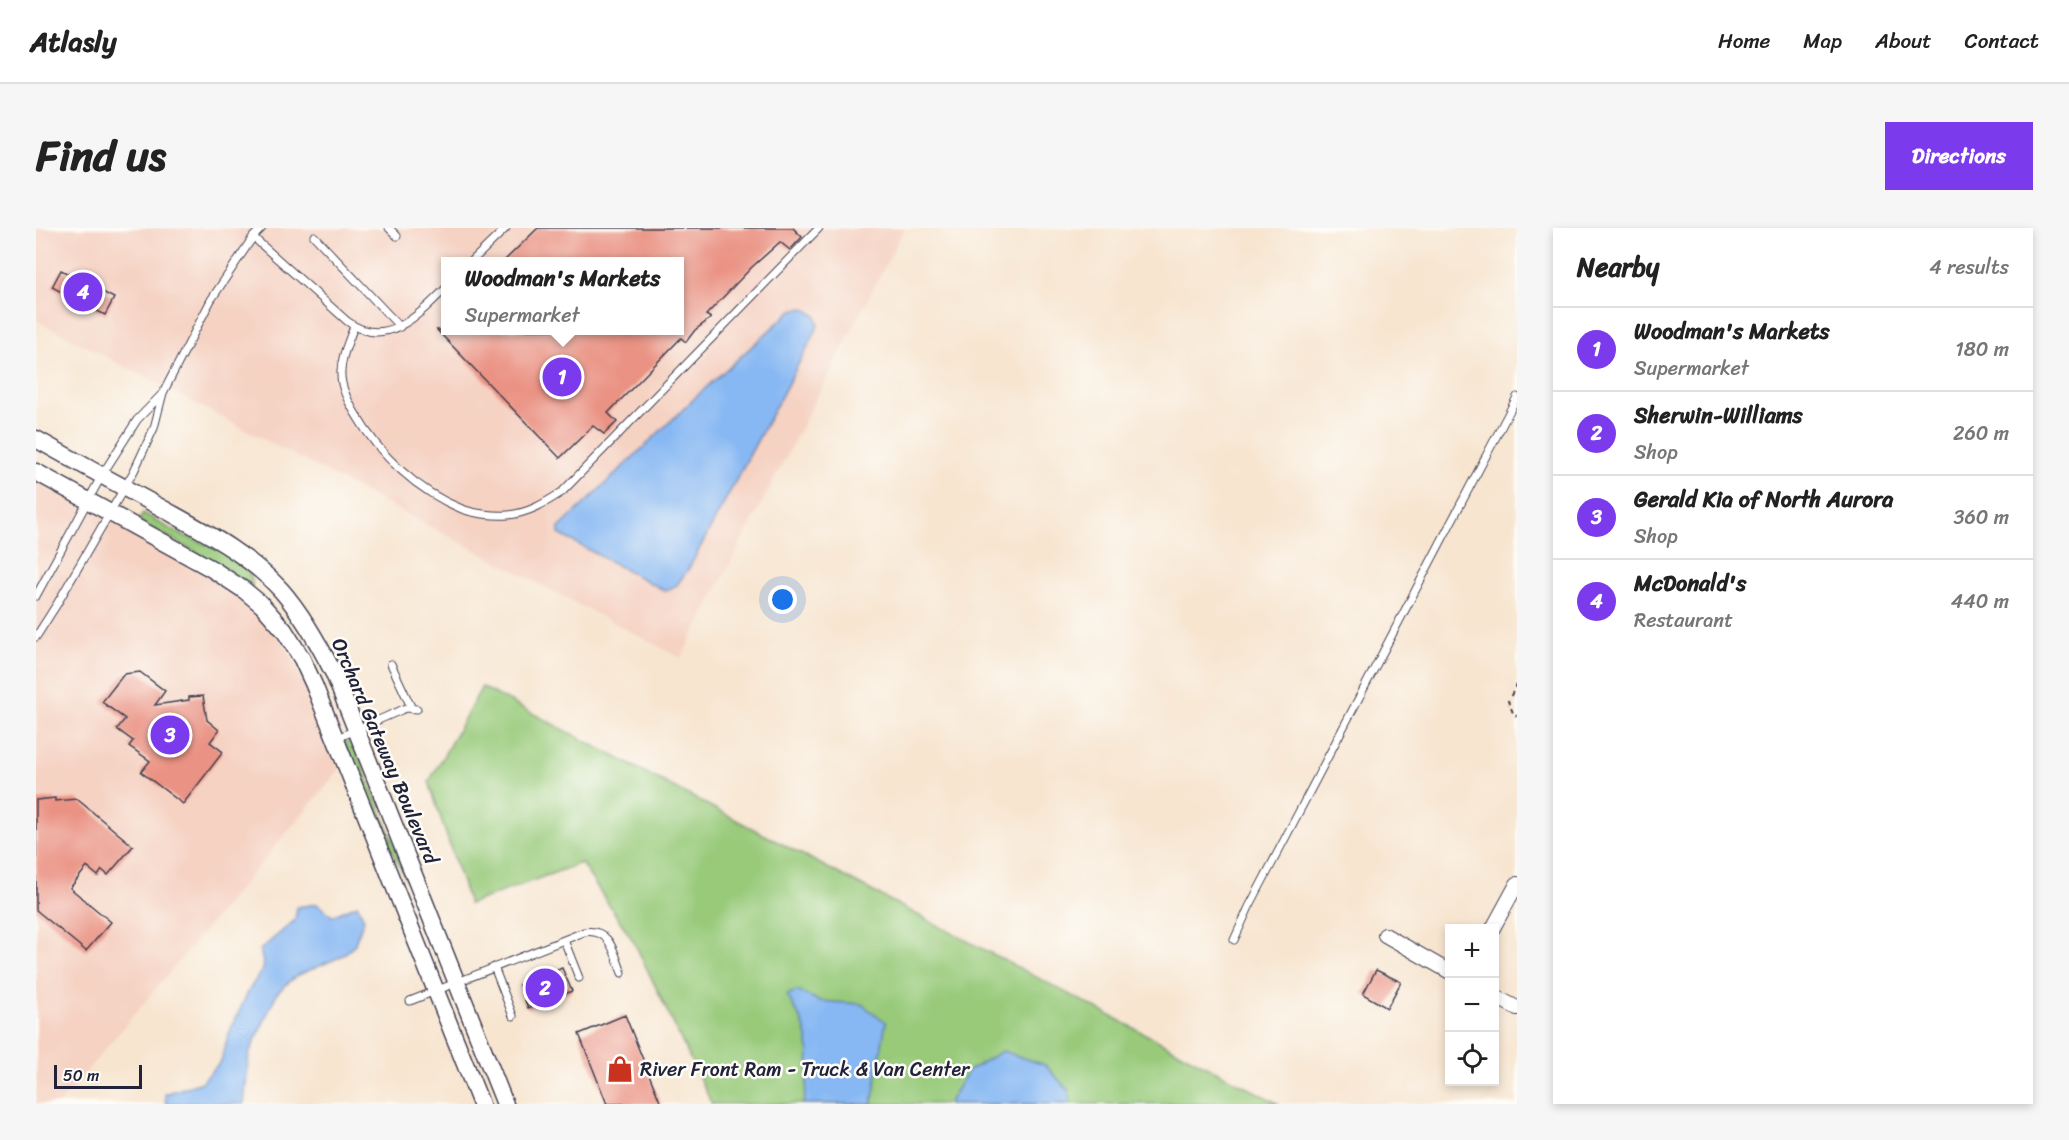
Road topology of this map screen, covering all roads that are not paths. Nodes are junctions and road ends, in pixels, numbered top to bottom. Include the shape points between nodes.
1 (262, 228) edge
2 (389, 228) edge
3 (506, 228) edge
4 (819, 228) edge
5 (314, 236) dead end
6 (397, 236) dead end
7 (253, 237) junction
8 (476, 257) edge
9 (441, 293) edge
10 (354, 326) junction
11 (400, 327) junction
12 (163, 393) junction
13 (1517, 397) edge
14 (36, 439) edge
15 (36, 472) edge
16 (102, 476) junction
17 (124, 487) junction
18 (88, 500) junction
19 (109, 512) junction
20 (36, 596) edge
21 (36, 637) edge
22 (391, 664) dead end
23 (357, 730) junction
24 (335, 740) junction
25 (1517, 884) edge
26 (1494, 924) edge
27 (1385, 934) dead end
28 (564, 940) junction
29 (1234, 940) dead end
30 (494, 967) junction
31 (1445, 970) edge
32 (622, 973) dead end
33 (579, 978) dead end
34 (457, 983) junction
35 (436, 991) junction
36 (1499, 999) edge
37 (410, 1002) dead end
38 (1517, 1008) edge
39 (513, 1016) dead end
40 (481, 1104) edge
41 (505, 1104) edge

1 - 7 lane
2 - 6 lane
3 - 8 lane
4 - 10 lane via 562,492 518,514 464,510 406,475 376,445 357,417 340,374
5 - 11 lane
7 - 10 lane
7 - 12 lane via 211,300
9 - 11 lane
10 - 11 lane via 382,332
12 - 16 lane via 137,420
12 - 17 lane via 154,428
13 - 29 lane
14 - 16 street, Orchard Gateway Boulevard
15 - 18 street, Orchard Gateway Boulevard
16 - 17 street, Orchard Gateway Boulevard
16 - 18 lane
17 - 19 lane
17 - 23 street, Orchard Gateway Boulevard via 220,540 280,589 320,644
18 - 19 street, Orchard Gateway Boulevard
18 - 20 lane
19 - 21 lane
19 - 24 street, Orchard Gateway Boulevard via 212,569 262,605 302,659
22 - 23 lane via 414,709 406,708
23 - 24 lane
23 - 34 street, Orchard Gateway Boulevard
24 - 35 street, Orchard Gateway Boulevard
25 - 26 street
27 - 31 street
28 - 30 lane
28 - 32 lane via 594,930 604,935
28 - 33 lane
30 - 34 lane
30 - 39 lane
34 - 35 lane
34 - 41 street, Orchard Gateway Boulevard
35 - 37 lane
35 - 40 street, Orchard Gateway Boulevard
36 - 38 street

